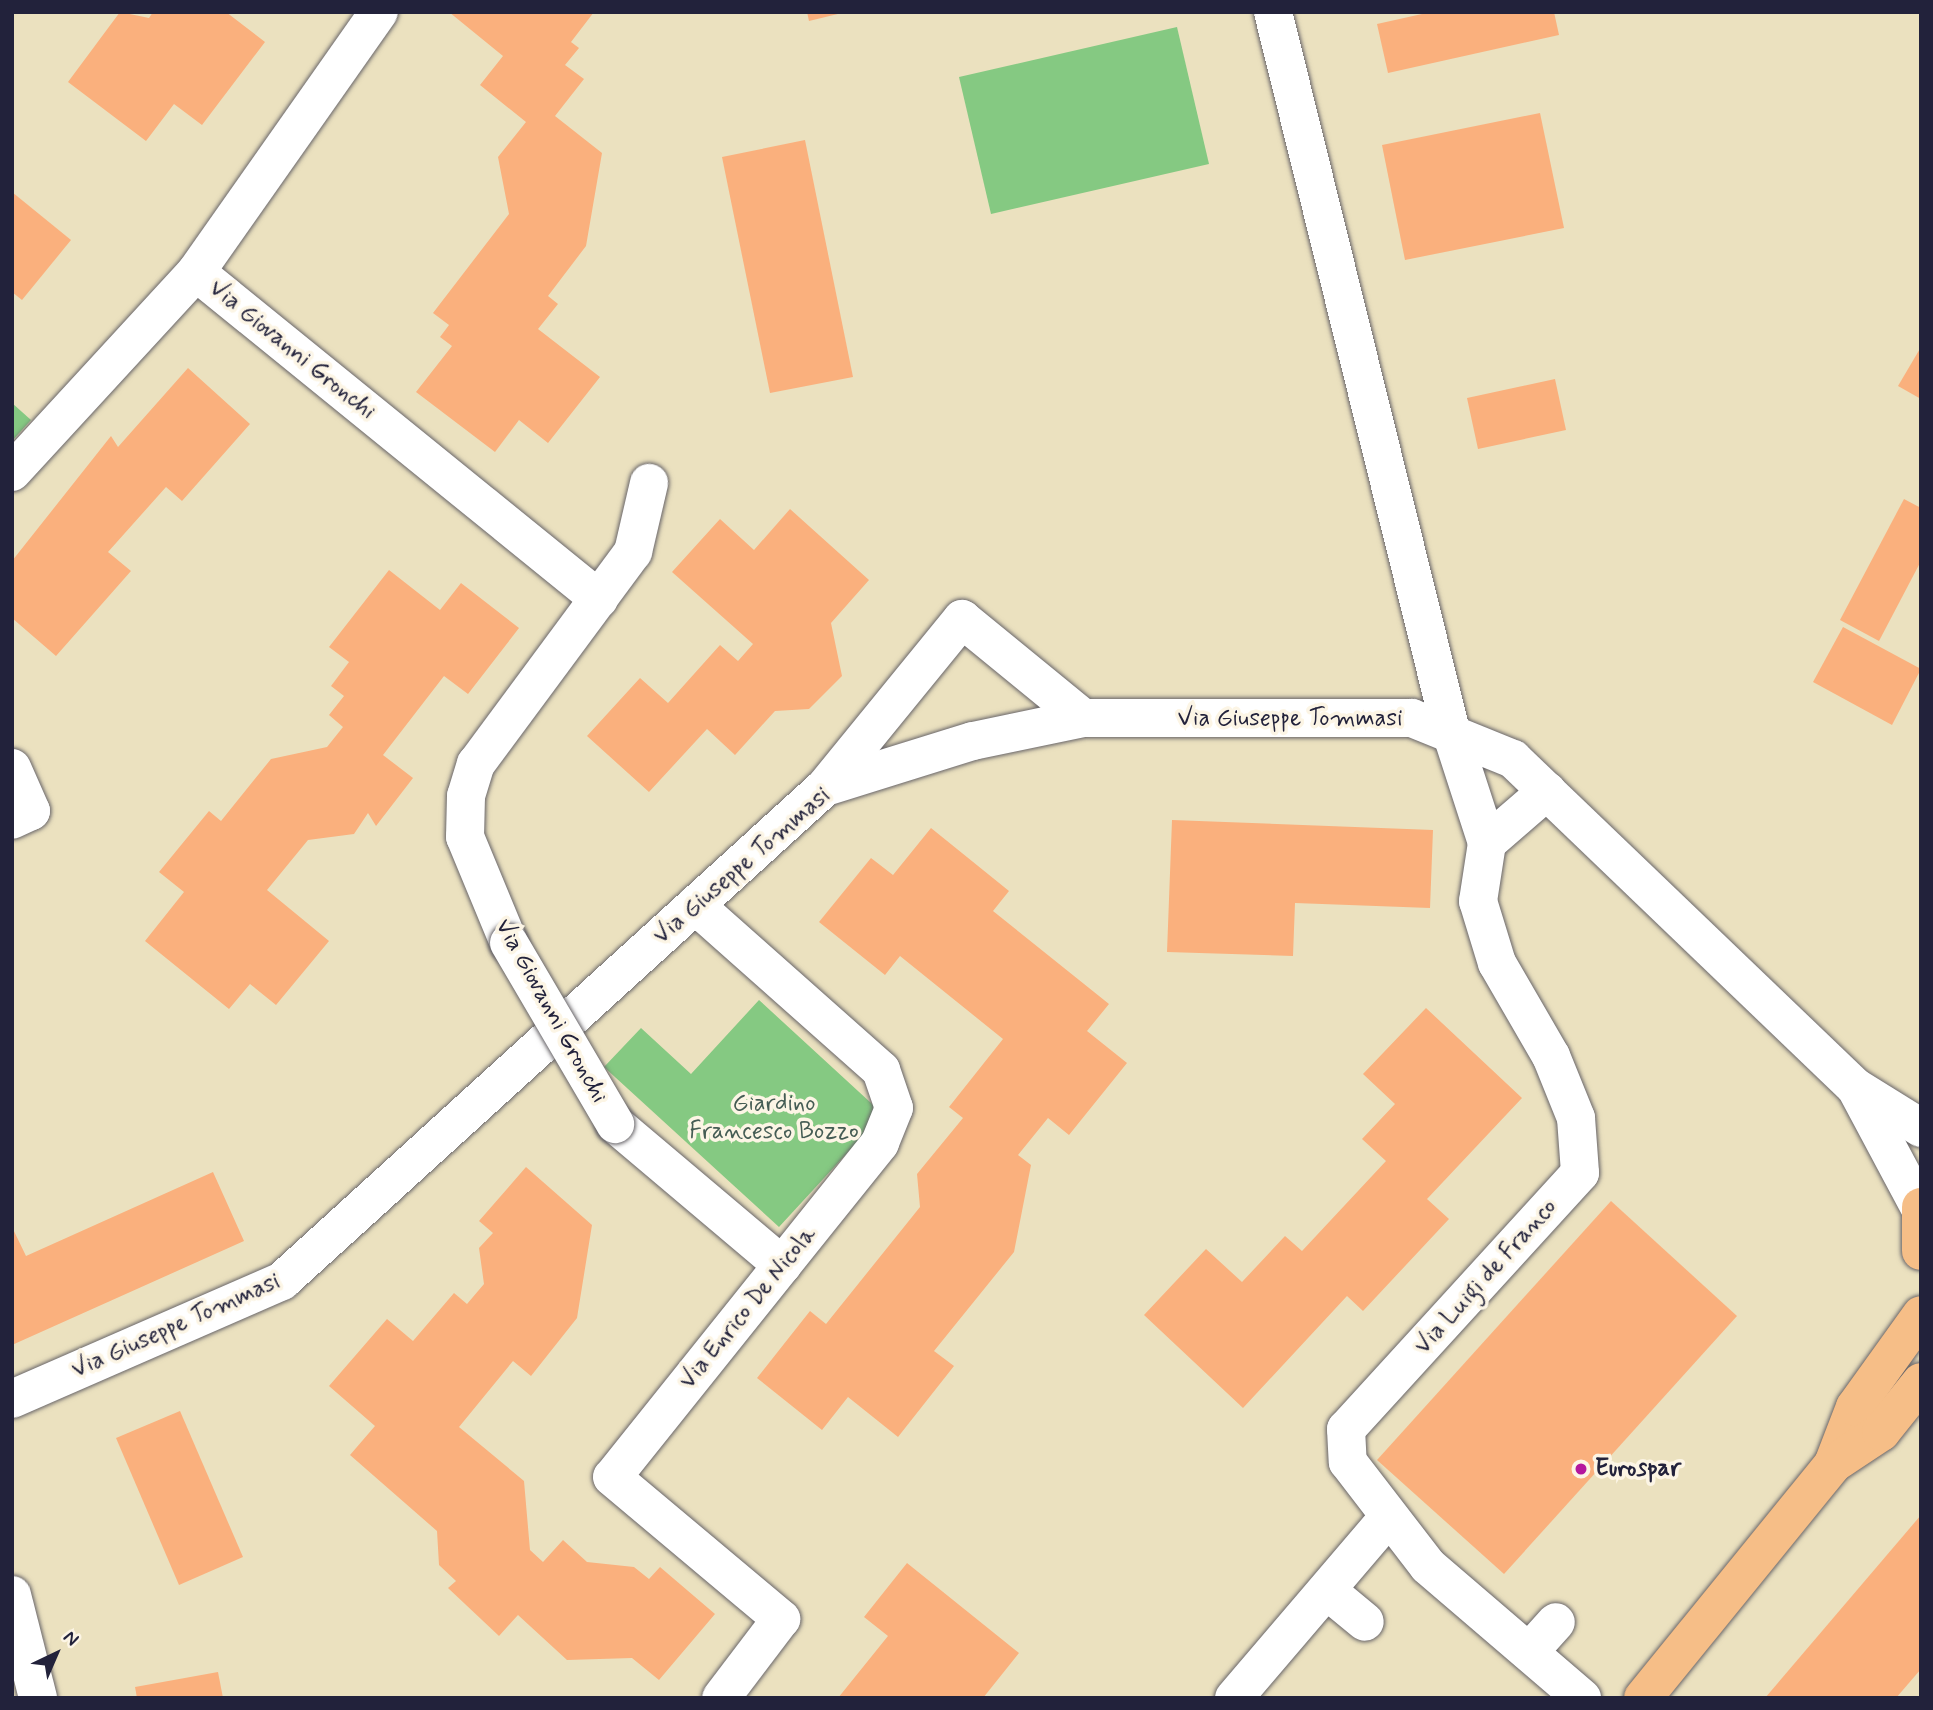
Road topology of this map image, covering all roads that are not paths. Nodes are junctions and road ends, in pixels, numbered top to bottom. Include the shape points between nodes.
1 (379, 12) edge
2 (1273, 12) edge
3 (196, 272) junction
4 (12, 472) edge
5 (649, 483) dead end
6 (598, 599) junction
7 (1083, 718) junction
8 (1451, 732) junction
9 (12, 768) edge
10 (825, 787) junction
11 (1547, 791) junction
12 (12, 820) edge
13 (1487, 843) junction
14 (695, 905) junction
15 (1855, 1087) junction
16 (1921, 1128) edge
17 (1921, 1207) edge
18 (1921, 1251) edge
19 (782, 1265) junction
20 (1921, 1315) edge
21 (1921, 1382) edge
22 (12, 1399) edge
23 (1833, 1464) junction
24 (1388, 1518) junction
25 (1330, 1592) junction
26 (12, 1595) edge
27 (1364, 1622) dead end
28 (1556, 1622) dead end
29 (1530, 1652) junction
30 (38, 1698) edge
31 (721, 1698) edge
32 (1234, 1698) edge
33 (1582, 1698) edge
34 (1643, 1698) edge

1 - 3 street
2 - 8 street
3 - 4 street, Via Giovanni Gronchi
3 - 6 street, Via Giovanni Gronchi
5 - 6 street, Via Giovanni Gronchi via 633,552
6 - 19 street, Via Giovanni Gronchi, bridge via 476,764 466,796 465,837 509,943 615,1124
7 - 8 street, Via Giuseppe Tommasi via 1412,718
7 - 10 street, Via Giuseppe Tommasi via 973,741
7 - 10 street via 962,619
8 - 11 street, Via Giuseppe Tommasi via 1513,759
8 - 13 street
9 - 12 street via 31,811
10 - 14 street, Via Giuseppe Tommasi
11 - 13 street
11 - 15 street, Via Giuseppe Tommasi
13 - 24 street, Via Luigi de Franco via 1478,901 1497,963 1551,1056 1576,1118 1580,1173 1346,1429 1348,1462
14 - 19 street, Via Enrico De Nicola via 743,967 881,1069 894,1108 880,1143
14 - 22 street, Via Giuseppe Tommasi via 282,1282
15 - 16 street, Via Giuseppe Tommasi
15 - 17 street, Via Giuseppe Tommasi
17 - 18 main road
19 - 31 street, Via Enrico De Nicola via 612,1477 781,1619
20 - 23 main road via 1854,1407
21 - 23 main road via 1881,1432
23 - 34 main road
24 - 25 street
24 - 29 street, Via Luigi de Franco via 1428,1566
25 - 27 street
25 - 32 street
26 - 30 street
28 - 29 street
29 - 33 street, Via Luigi de Franco

